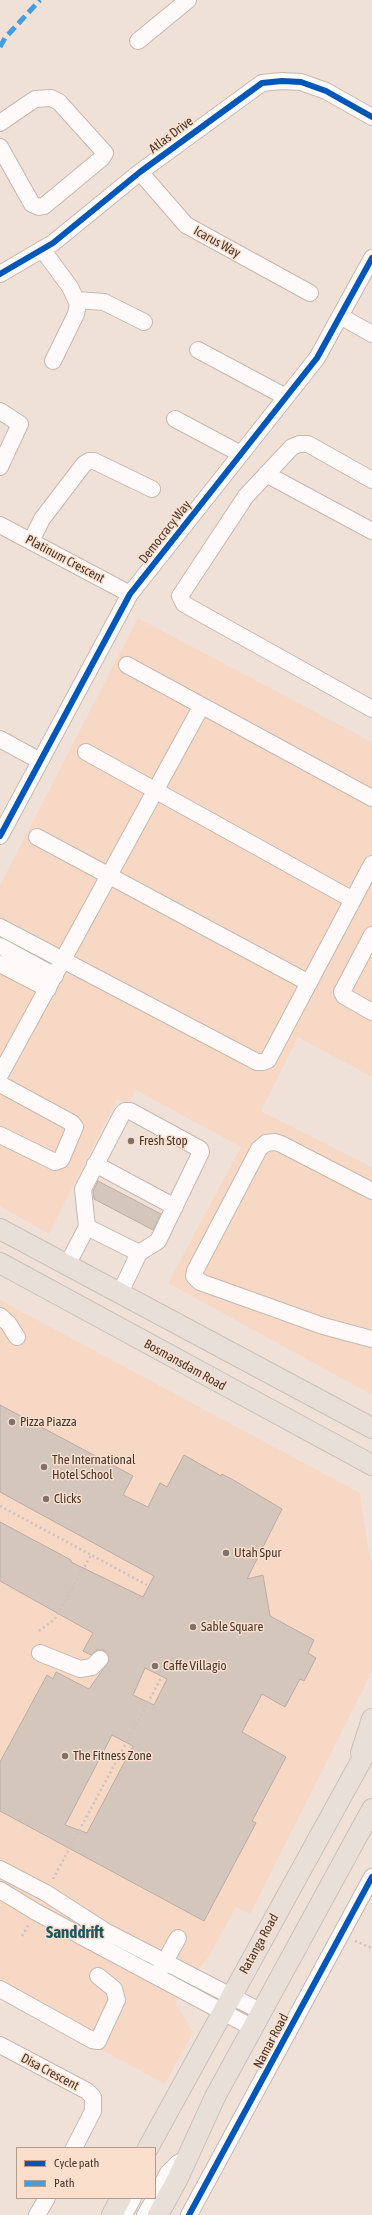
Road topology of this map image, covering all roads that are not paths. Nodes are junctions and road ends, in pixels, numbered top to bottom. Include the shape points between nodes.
1 (188, 0) edge
2 (138, 41) dead end
3 (372, 117) edge
4 (0, 124) edge
5 (0, 147) edge
6 (140, 172) junction
7 (42, 249) junction
8 (372, 258) edge
9 (1, 272) edge
10 (310, 293) dead end
11 (77, 300) junction
12 (340, 316) junction
13 (144, 322) dead end
14 (372, 334) edge
15 (198, 350) dead end
16 (53, 361) dead end
17 (286, 397) junction
18 (0, 411) edge
19 (175, 419) dead end
20 (241, 454) junction
21 (0, 467) edge
22 (266, 474) junction
23 (372, 480) edge
24 (152, 489) dead end
25 (0, 525) edge
26 (372, 531) edge
27 (31, 541) junction
28 (130, 594) junction
29 (127, 665) dead end
30 (201, 707) junction
31 (372, 710) edge
32 (0, 739) edge
33 (86, 752) dead end
34 (40, 761) junction
35 (156, 790) junction
36 (372, 798) edge
37 (0, 836) edge
38 (37, 837) dead end
39 (372, 864) edge
40 (109, 876) junction
41 (353, 900) junction
42 (0, 927) edge
43 (372, 934) edge
44 (0, 946) edge
45 (64, 959) junction
46 (0, 964) edge
47 (51, 982) junction
48 (309, 983) junction
49 (372, 1012) edge
50 (0, 1076) edge
51 (0, 1084) edge
52 (0, 1135) edge
53 (95, 1164) junction
54 (372, 1191) edge
55 (175, 1207) junction
56 (87, 1227) junction
57 (0, 1229) edge
58 (139, 1253) junction
59 (0, 1263) edge
60 (67, 1265) junction
61 (120, 1293) junction
62 (0, 1316) edge
63 (17, 1336) dead end
64 (372, 1339) edge
65 (372, 1428) edge
66 (305, 1429) junction
67 (372, 1465) edge
68 (372, 1480) edge
69 (40, 1653) dead end
70 (100, 1659) dead end
71 (372, 1719) edge
72 (372, 1741) edge
73 (355, 1772) junction
74 (372, 1809) edge
75 (0, 1869) edge
76 (372, 1877) edge
77 (0, 1890) edge
78 (178, 1938) dead end
79 (161, 1970) junction
80 (98, 1976) dead end
81 (0, 1990) edge
82 (226, 2004) junction
83 (258, 2020) junction
84 (2, 2051) edge
85 (152, 2145) edge
86 (75, 2147) edge
87 (186, 2159) junction
88 (156, 2196) edge
89 (46, 2199) edge
90 (120, 2199) edge
91 (132, 2199) edge
92 (154, 2199) edge
93 (37, 2215) edge
94 (112, 2215) edge
95 (124, 2215) edge
96 (145, 2215) edge
97 (158, 2215) edge
98 (189, 2215) edge

1 - 2 street
3 - 6 street, Atlas Drive via 326,91 300,82 262,83
4 - 5 street via 35,99 51,98 58,102 105,153 44,206 39,206 32,204
6 - 7 street, Atlas Drive via 53,243
6 - 10 street, Icarus Way via 186,225
7 - 9 street, Atlas Drive
7 - 11 street
8 - 12 street, Democracy Way
11 - 13 street via 104,302
11 - 16 street via 76,314
12 - 14 street
12 - 17 street, Democracy Way via 317,358
15 - 17 street
17 - 20 street, Democracy Way
18 - 21 street via 20,424
19 - 20 street
20 - 28 street, Democracy Way
22 - 23 street via 292,447 303,443
22 - 26 street
22 - 31 street via 246,496 181,592 181,600
24 - 27 street via 94,461 89,461 42,519
25 - 27 street, Platinum Crescent
27 - 28 street, Platinum Crescent
28 - 34 street, Democracy Way
29 - 30 street
30 - 35 street
30 - 36 street
32 - 34 street
33 - 35 street
34 - 37 street, Democracy Way
35 - 40 street
35 - 41 street
38 - 40 street
39 - 41 street
40 - 45 street
40 - 48 street
41 - 48 street
42 - 45 street
43 - 49 street via 342,992 344,996
44 - 47 street
45 - 47 street
45 - 48 street via 257,1062 268,1060
46 - 47 street
47 - 50 street
51 - 52 street via 75,1127 61,1160 55,1162
53 - 55 street
53 - 55 street via 122,1114 127,1111 199,1148 201,1152
53 - 56 street via 82,1194
54 - 64 street via 281,1144 266,1143 258,1149 194,1276 200,1282 316,1323
55 - 58 street via 158,1241
56 - 58 street
56 - 60 street
57 - 60 main road
58 - 61 street
59 - 66 main road, Bosmansdam Road
60 - 61 main road
61 - 65 main road
62 - 63 street
66 - 67 main road, Bosmansdam Road
66 - 68 main road
69 - 70 street via 80,1669 92,1667
71 - 73 main road
72 - 73 main road, Ratanga Road
73 - 82 main road, Ratanga Road
74 - 83 main road
75 - 79 street via 46,1893
76 - 98 street, Namar Road
77 - 79 street via 36,1912
78 - 79 street
79 - 82 street
80 - 81 street via 114,1989 116,2000 98,2041
82 - 83 street
82 - 85 main road, Ratanga Road
83 - 87 main road via 215,2097
84 - 86 street, Disa Crescent via 87,2091 93,2097 93,2111
87 - 88 street via 168,2172
87 - 97 main road
89 - 93 street
90 - 94 main road
91 - 95 street
92 - 96 street

